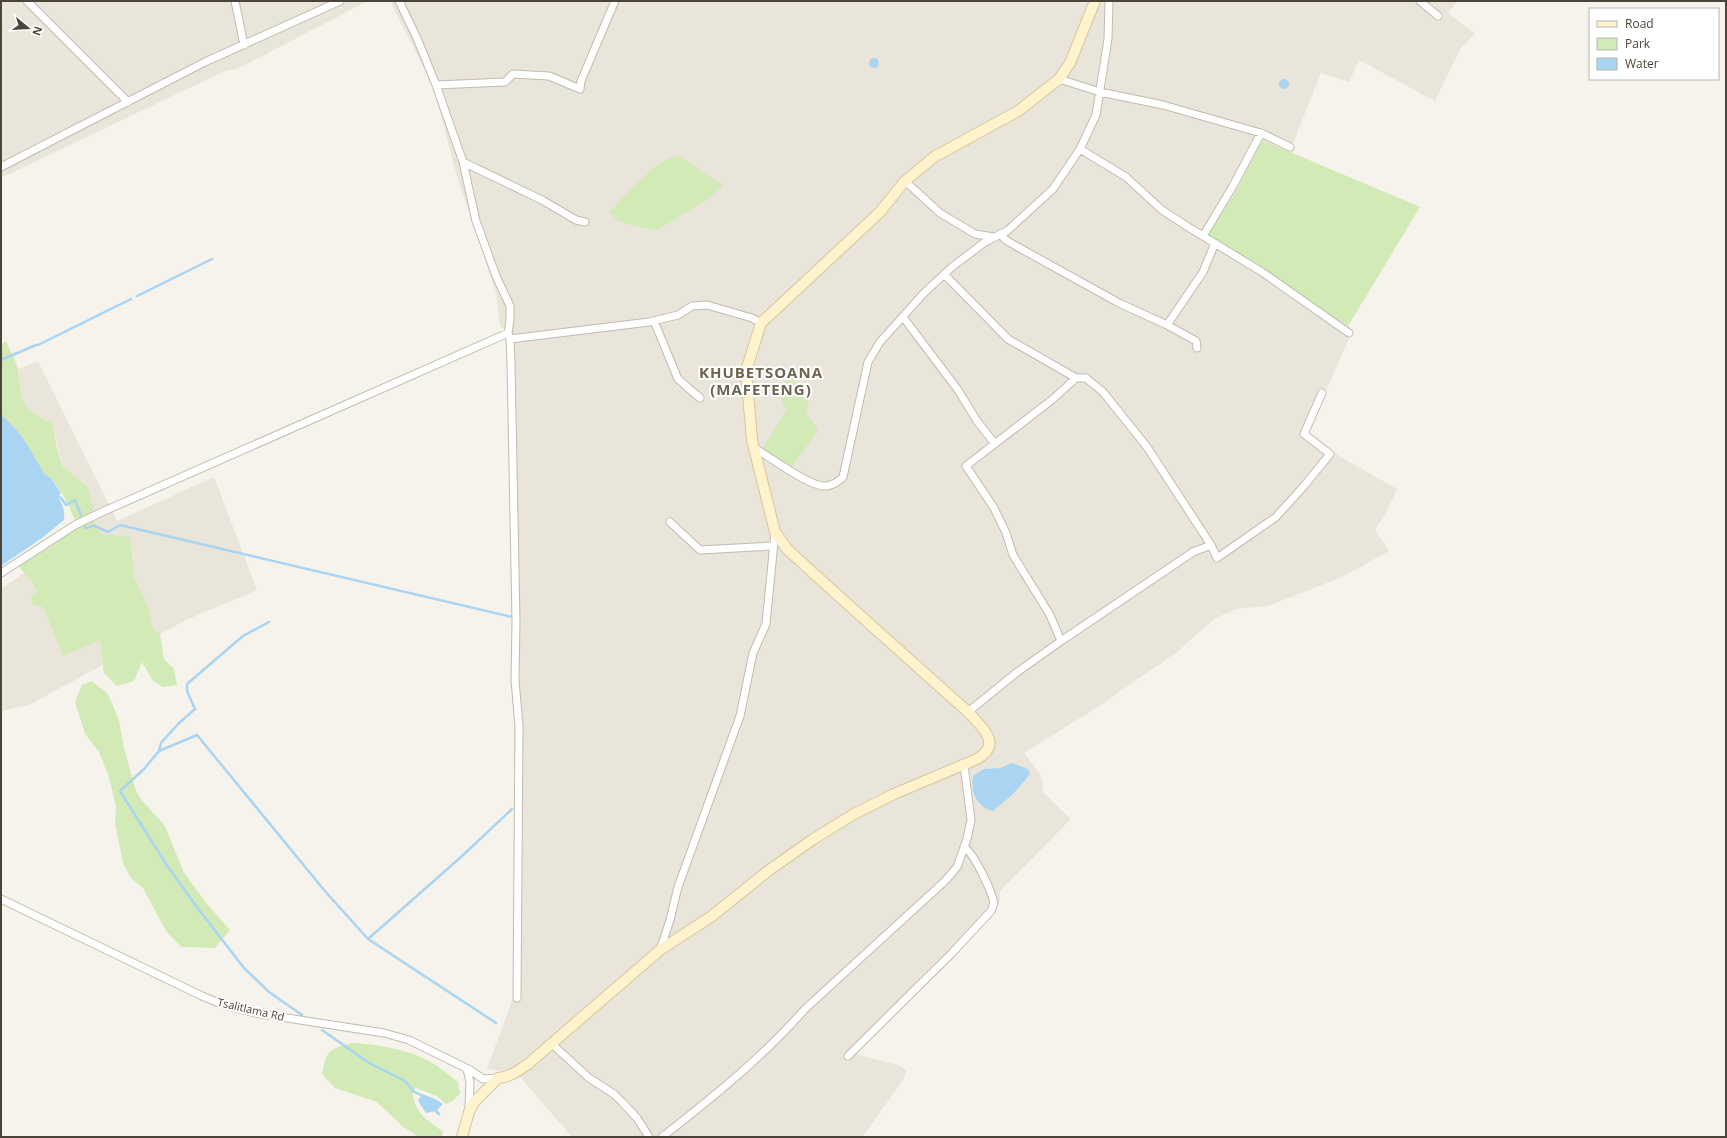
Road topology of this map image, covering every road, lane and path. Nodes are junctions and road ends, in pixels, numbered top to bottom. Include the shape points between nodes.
1 (27, 1) edge
2 (235, 1) edge
3 (340, 1) edge
4 (399, 1) edge
5 (615, 1) edge
6 (1095, 1) edge
7 (1109, 1) edge
8 (1420, 1) edge
9 (1438, 16) dead end
10 (244, 45) junction
11 (1059, 79) junction
12 (436, 85) junction
13 (1100, 92) junction
14 (128, 102) junction
15 (1261, 134) junction
16 (1290, 147) dead end
17 (1080, 149) junction
18 (463, 162) junction
19 (1, 167) edge
20 (905, 181) junction
21 (585, 222) dead end
22 (997, 236) junction
23 (1203, 236) junction
24 (1215, 243) junction
25 (945, 275) junction
26 (903, 317) junction
27 (654, 321) junction
28 (761, 323) junction
29 (1167, 325) junction
30 (1349, 333) dead end
31 (509, 336) junction
32 (1197, 348) dead end
33 (1076, 378) junction
34 (1322, 393) dead end
35 (700, 398) dead end
36 (995, 444) junction
37 (754, 448) junction
38 (670, 522) dead end
39 (775, 532) junction
40 (1211, 545) junction
41 (772, 546) junction
42 (1, 573) edge
43 (1061, 641) junction
44 (968, 712) junction
45 (964, 764) junction
46 (965, 848) junction
47 (1, 899) edge
48 (660, 950) junction
49 (517, 998) dead end
50 (552, 1044) junction
51 (848, 1056) dead end
52 (466, 1069) junction
53 (470, 1082) junction
54 (482, 1085) junction
55 (469, 1090) junction
56 (469, 1112) junction
57 (462, 1137) edge
58 (648, 1137) edge
59 (662, 1137) edge

1 - 14 street
2 - 10 street
3 - 10 street
4 - 12 street
5 - 12 street via 581,81 580,89 548,76 513,74 505,82
6 - 11 street via 1070,64
7 - 13 street via 1108,39
8 - 9 street
10 - 14 street
11 - 13 street
11 - 20 street via 1018,111 934,157
12 - 18 street
13 - 15 street via 1142,99
13 - 17 street via 1096,115
14 - 19 street
15 - 16 street
15 - 23 street
17 - 22 street via 1053,188 1007,231
17 - 23 street via 1126,177 1162,210
18 - 21 street via 542,200 576,220
18 - 31 street via 476,221 510,306
20 - 22 street via 940,213 975,234
20 - 28 street via 880,212
22 - 25 street via 985,242
22 - 29 street via 1119,303
23 - 24 street
24 - 29 street via 1203,272
24 - 30 street via 1262,272
25 - 26 street via 924,293
25 - 33 street via 1008,339
26 - 36 street
26 - 37 street via 880,342 868,362 846,468 839,481 828,486 815,485
27 - 28 street via 678,315 692,306 707,305
27 - 31 street
27 - 35 street via 678,379
28 - 37 street via 746,371
29 - 32 street via 1196,341
31 - 42 street via 102,512 75,525
31 - 49 street via 516,621 515,680 519,726
33 - 36 street
33 - 40 street via 1086,378 1103,392 1147,447
34 - 40 street via 1304,434 1330,454 1276,517 1217,558
36 - 43 street via 966,466 994,508 1013,555 1050,615
37 - 39 street
38 - 41 street via 700,550
39 - 41 street
39 - 44 street via 787,549 833,592
40 - 43 street via 1193,552
41 - 48 street via 766,624 753,654 740,716 678,887
43 - 44 street
44 - 45 street via 986,731 989,748 985,754
45 - 46 street via 971,820
45 - 48 street via 854,814 812,840 712,916
46 - 51 street via 970,851 986,880 994,903 991,911
46 - 59 street via 957,867 945,881 725,1087
47 - 52 street, Tsalitlama Rd via 224,1005 254,1013 384,1033 409,1040
48 - 50 street
50 - 54 street via 517,1072
50 - 58 street via 589,1078 614,1094 637,1118
52 - 53 street
52 - 54 street, Tsalitlama Rd
53 - 54 street via 474,1078
53 - 55 street
54 - 55 street via 476,1095
54 - 56 street
55 - 56 street
56 - 57 street

